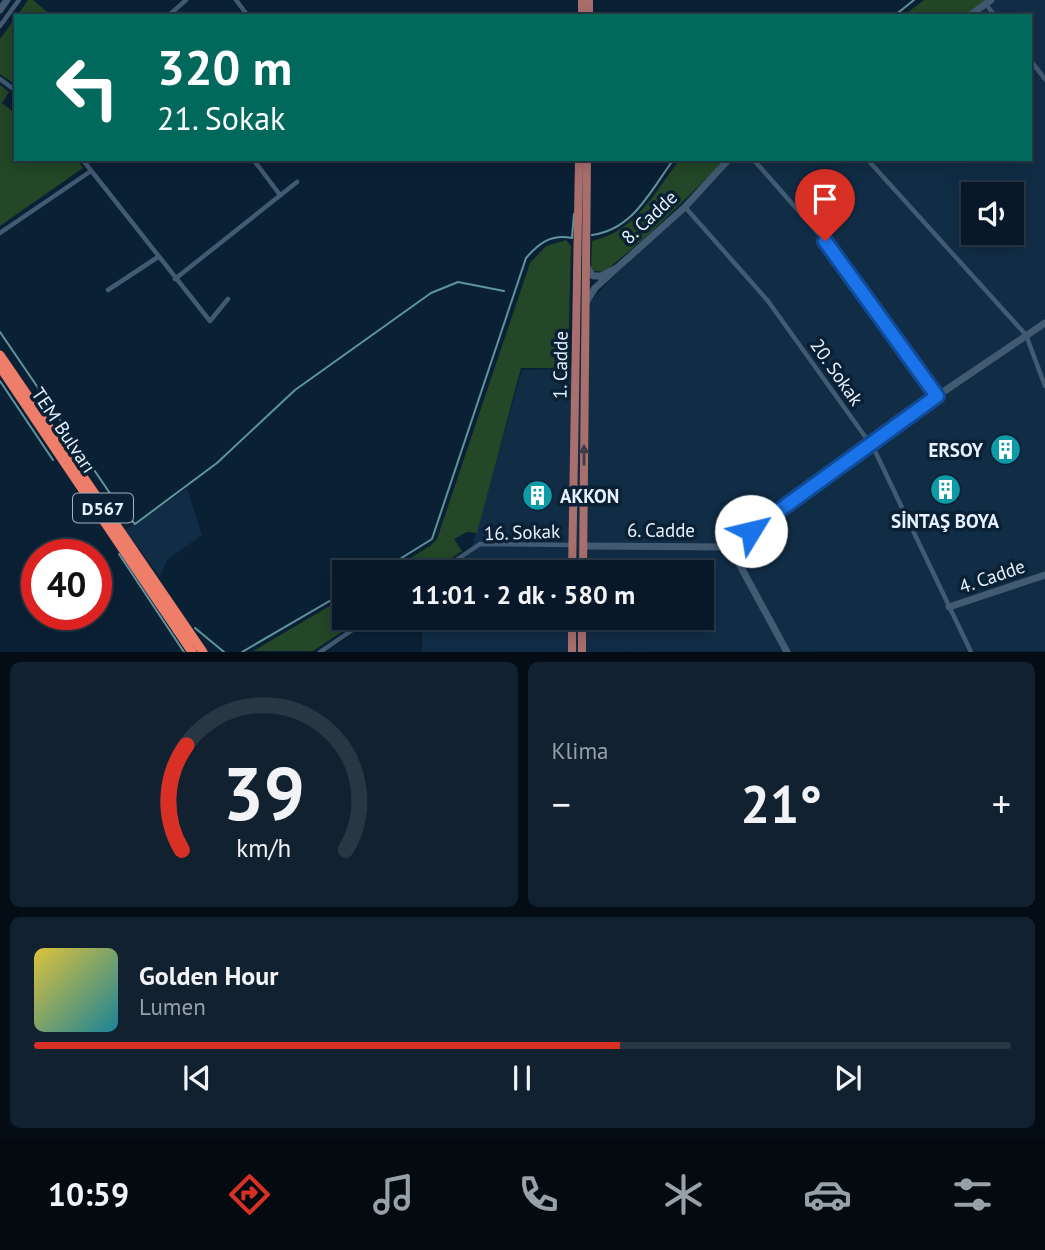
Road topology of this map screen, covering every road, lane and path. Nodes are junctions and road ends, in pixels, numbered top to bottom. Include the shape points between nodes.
1 (7, 0) edge
2 (19, 0) edge
3 (186, 0) edge
4 (988, 2) edge
5 (0, 10) edge
6 (170, 14) edge
7 (972, 14) edge
8 (0, 26) edge
9 (1032, 62) edge
10 (1045, 79) edge
11 (84, 161) edge
12 (254, 161) edge
13 (579, 161) edge
14 (587, 161) edge
15 (727, 161) edge
16 (755, 161) edge
17 (869, 161) edge
18 (91, 171) junction
19 (297, 182) dead end
20 (280, 195) junction
21 (685, 206) junction
22 (582, 225) junction
23 (0, 233) edge
24 (582, 241) junction
25 (158, 257) junction
26 (586, 266) junction
27 (618, 267) junction
28 (175, 279) junction
29 (108, 290) dead end
30 (228, 299) dead end
31 (585, 302) junction
32 (1045, 323) edge
33 (1026, 335) junction
34 (0, 355) edge
35 (0, 367) edge
36 (1045, 386) edge
37 (937, 396) junction
38 (871, 445) junction
39 (572, 545) junction
40 (584, 546) junction
41 (730, 547) junction
42 (456, 560) edge
43 (572, 560) edge
44 (583, 560) edge
45 (1045, 575) edge
46 (949, 607) junction
47 (352, 630) edge
48 (572, 630) edge
49 (582, 630) edge
50 (192, 652) edge
51 (202, 652) edge
52 (320, 652) edge
53 (572, 652) edge
54 (582, 652) edge
55 (786, 652) edge
56 (971, 652) edge

1 - 5 street
2 - 8 street
3 - 6 street
4 - 7 street
9 - 10 street
11 - 18 street
12 - 20 street
13 - 22 main road, 1. Cadde
14 - 22 main road, 1. Cadde
15 - 21 street, 8. Cadde
16 - 37 street via 839,257
17 - 33 street
18 - 23 street
18 - 25 street
19 - 20 street
20 - 28 street
21 - 27 street, 8. Cadde
21 - 38 street, 20. Sokak via 768,301
22 - 24 main road, 1. Cadde
24 - 26 main road, 1. Cadde
24 - 39 main road, 1. Cadde
25 - 28 street
25 - 29 street
26 - 27 street, 8. Cadde via 593,276
26 - 31 main road, 1. Cadde
27 - 31 street, 8. Cadde
28 - 30 street via 210,321
40 -> 31 main road, 1. Cadde
32 - 33 street
33 - 36 street
33 - 37 street
34 - 51 highway, D567
35 - 50 highway, TEM Bulvarı / D567
37 - 38 street
38 - 41 street
38 - 46 street, 20. Sokak
39 - 42 street, 16. Sokak via 480,544
39 - 43 main road, 1. Cadde
40 - 41 street, 6. Cadde
40 - 44 main road, 1. Cadde
41 - 55 street
45 - 46 street, 4. Cadde
46 - 56 street, 20. Sokak
47 - 52 street
48 - 53 main road
49 - 54 main road

